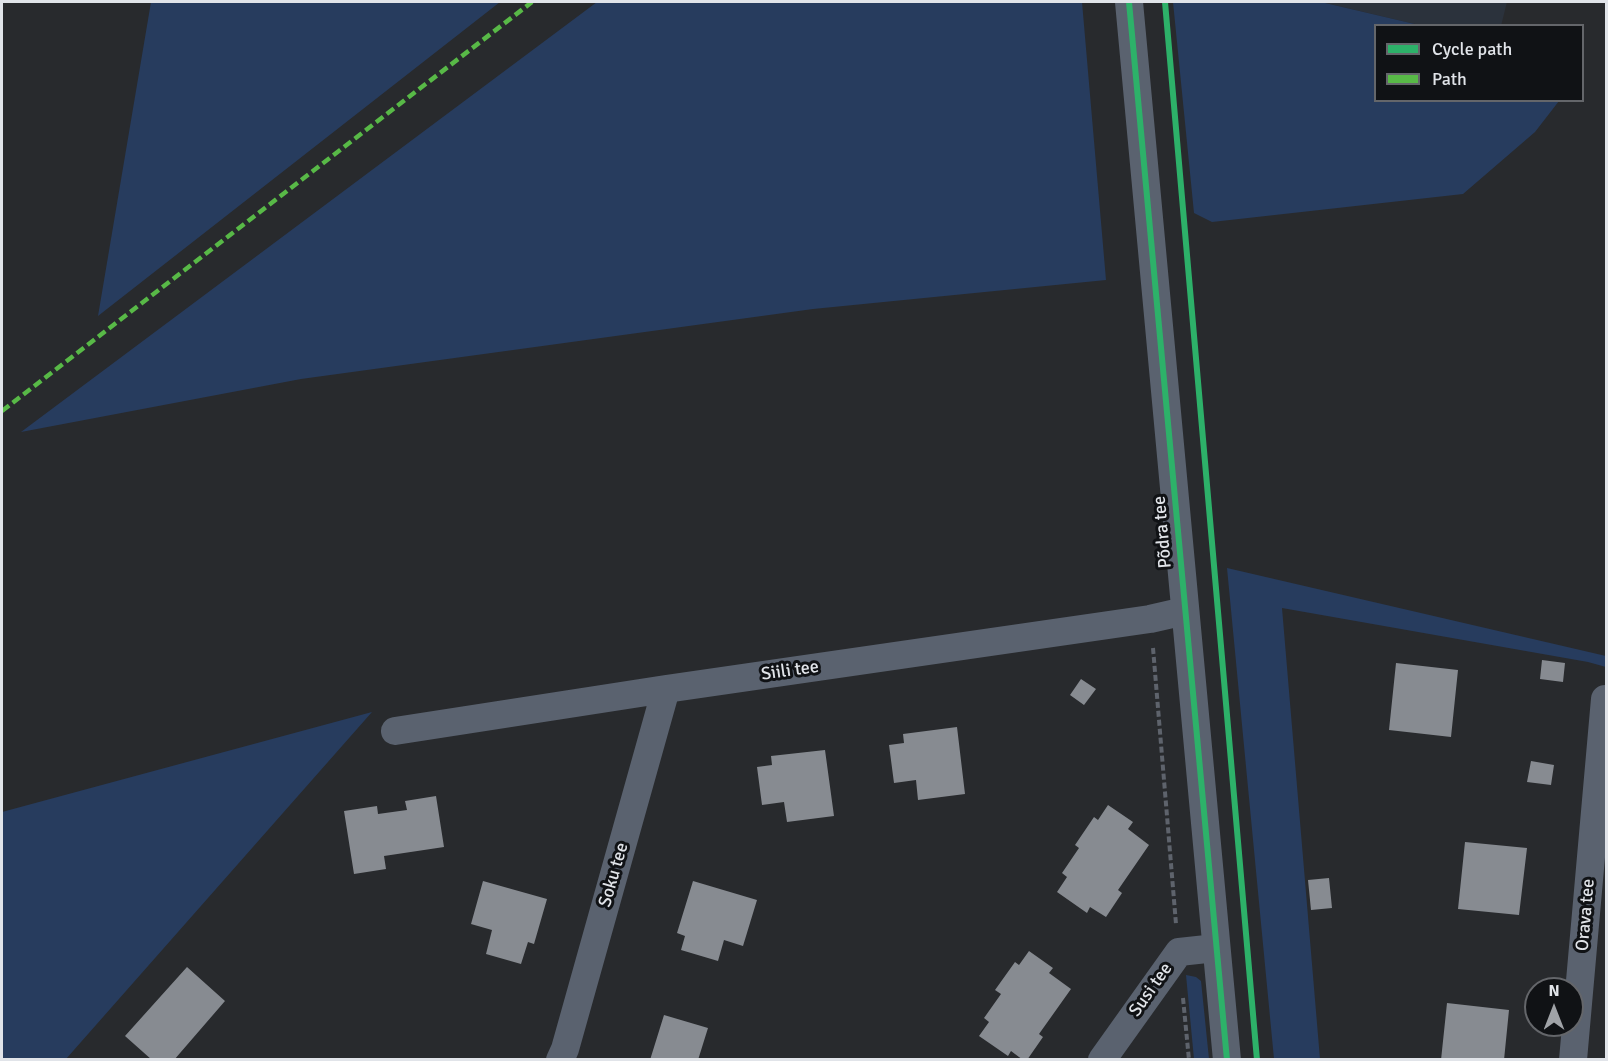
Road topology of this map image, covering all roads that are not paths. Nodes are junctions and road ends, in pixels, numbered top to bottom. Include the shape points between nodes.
1 (1128, 2) edge
2 (1185, 611) junction
3 (666, 689) junction
4 (1605, 699) dead end
5 (395, 731) dead end
6 (1216, 948) junction
7 (560, 1059) edge
8 (1102, 1059) edge
9 (1227, 1059) edge
10 (1573, 1059) edge

1 - 2 street, Põdra tee
2 - 3 street, Siili tee
2 - 6 street, Põdra tee
3 - 5 street, Siili tee
3 - 7 street, Soku tee
4 - 10 street, Orava tee
6 - 8 street, Susi tee via 1179,952
6 - 9 street, Põdra tee

